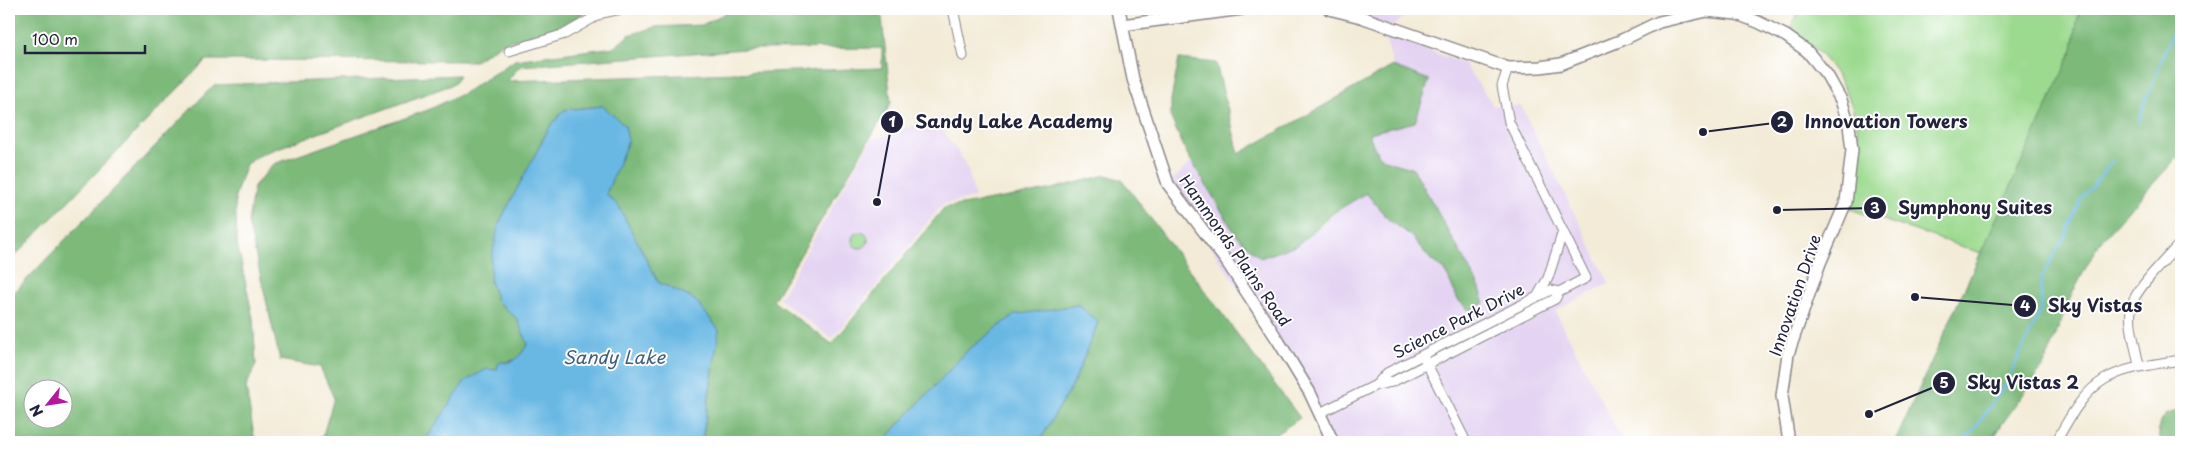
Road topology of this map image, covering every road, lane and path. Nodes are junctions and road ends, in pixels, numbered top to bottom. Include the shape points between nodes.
1 (622, 9) edge
2 (953, 9) edge
3 (1119, 9) edge
4 (1126, 9) edge
5 (1242, 9) edge
6 (1329, 9) edge
7 (1738, 12) edge
8 (1122, 25) junction
9 (509, 51) dead end
10 (962, 56) dead end
11 (1508, 68) junction
12 (1563, 231) junction
13 (2181, 242) edge
14 (1559, 292) junction
15 (1537, 297) junction
16 (1422, 355) junction
17 (2181, 360) edge
18 (1427, 364) junction
19 (2139, 366) junction
20 (1376, 385) junction
21 (1320, 413) junction
22 (1332, 442) edge
23 (1466, 442) edge
24 (1789, 442) edge
25 (2056, 442) edge

1 - 9 street via 602,13 565,34
2 - 10 street
3 - 4 street
3 - 8 street, Hammonds Plains Road
5 - 8 street
6 - 11 street, Innovation Drive
7 - 11 street, Innovation Drive via 1707,11 1684,15 1659,22 1561,64
7 - 24 street, Innovation Drive via 1786,36 1807,51 1827,75 1841,100 1852,150 1846,202 1820,263 1788,354 1782,396
8 - 21 street, Hammonds Plains Road via 1133,79 1168,184 1227,262
11 - 12 street via 1502,86 1509,122
12 - 14 street, Science Park Drive via 1586,278
12 - 15 street via 1548,278
13 - 19 street via 2132,304
14 - 15 street, Science Park Drive via 1551,290
14 - 18 street, Science Park Drive via 1555,299
15 - 16 street, Science Park Drive
16 - 18 street
16 - 20 street, Science Park Drive via 1387,373
17 - 19 street
18 - 20 street, Science Park Drive via 1384,385
18 - 23 street
19 - 25 street via 2112,375 2092,388 2075,408
20 - 21 street, Science Park Drive
21 - 22 street, Hammonds Plains Road

